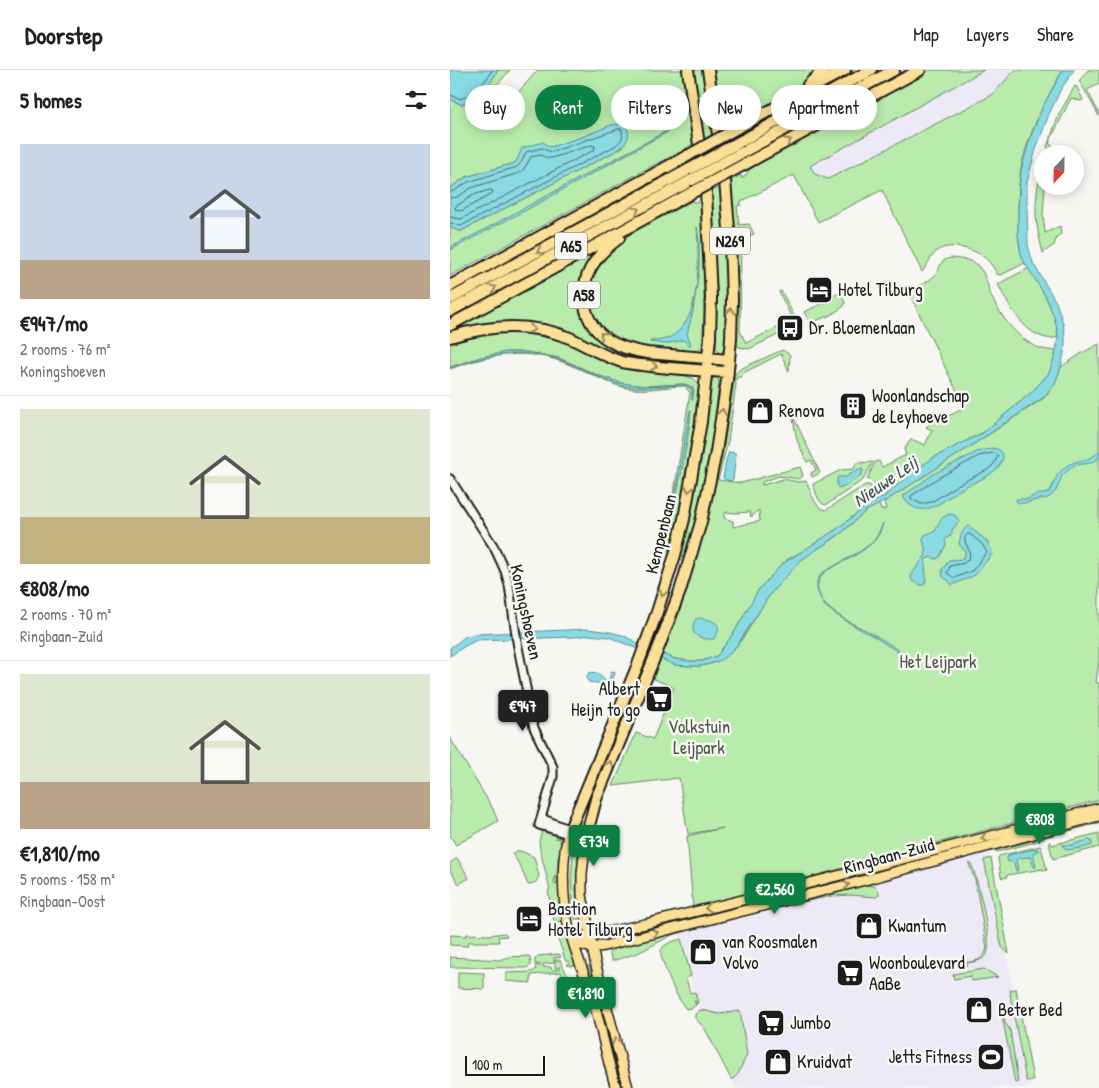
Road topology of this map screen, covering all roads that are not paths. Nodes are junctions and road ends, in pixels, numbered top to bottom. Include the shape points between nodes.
1 (688, 70) edge
2 (708, 70) edge
3 (824, 70) edge
4 (845, 70) edge
5 (871, 70) edge
6 (894, 70) edge
7 (920, 70) edge
8 (808, 85) edge
9 (818, 85) edge
10 (771, 110) edge
11 (639, 222) junction
12 (450, 286) edge
13 (450, 299) edge
14 (450, 311) edge
15 (450, 325) edge
16 (450, 337) edge
17 (708, 359) junction
18 (729, 360) junction
19 (707, 371) junction
20 (728, 372) junction
21 (450, 479) edge
22 (649, 669) junction
23 (649, 684) dead end
24 (620, 708) junction
25 (608, 714) dead end
26 (595, 746) dead end
27 (598, 762) junction
28 (1099, 808) edge
29 (1099, 816) edge
30 (569, 832) junction
31 (586, 837) junction
32 (589, 936) junction
33 (574, 943) junction
34 (592, 948) junction
35 (616, 1088) edge
36 (628, 1088) edge

1 - 17 highway, Kempenbaan / N269 via 706,192 711,298
18 -> 2 highway, Kempenbaan / N269 via 730,241 725,180
3 - 8 highway
4 - 9 highway
5 -> 13 highway, A65, bridge
14 -> 6 highway, A65, bridge
11 -> 7 highway, A58, bridge
10 - 12 highway, bridge
11 - 15 highway, A58
17 -> 11 highway, A58 via 625,348 605,338 590,319 584,304 584,283 590,269 607,248
16 -> 19 highway via 495,327 535,329 571,339 627,363
17 - 18 highway
17 - 19 highway, Kempenbaan / N269
18 - 20 highway, Kempenbaan / N269
19 - 20 highway
19 -> 24 highway, Kempenbaan / N269 via 702,422 675,555 648,638
22 -> 20 highway, Kempenbaan / N269 via 701,522
21 - 30 street, Koningshoeven via 500,560 509,585 534,728 553,767 540,822
22 - 23 highway
31 -> 22 highway, Kempenbaan via 596,799 629,726
24 - 25 highway
24 - 27 highway, Kempenbaan
26 - 27 highway
27 - 30 highway, Kempenbaan
28 -> 32 main road, Ringbaan-Zuid via 788,889
34 -> 29 main road, Ringbaan-Zuid via 854,883
30 - 31 street, Koningshoeven
30 - 33 main road, Kempenbaan via 565,896
31 - 32 main road, Kempenbaan via 582,895
32 - 33 main road, Ringbaan-Zuid
32 - 34 main road, Kempenbaan
33 - 34 main road, Ringbaan-Zuid
33 - 35 main road, Kempenbaan
36 -> 34 main road, Kempenbaan

